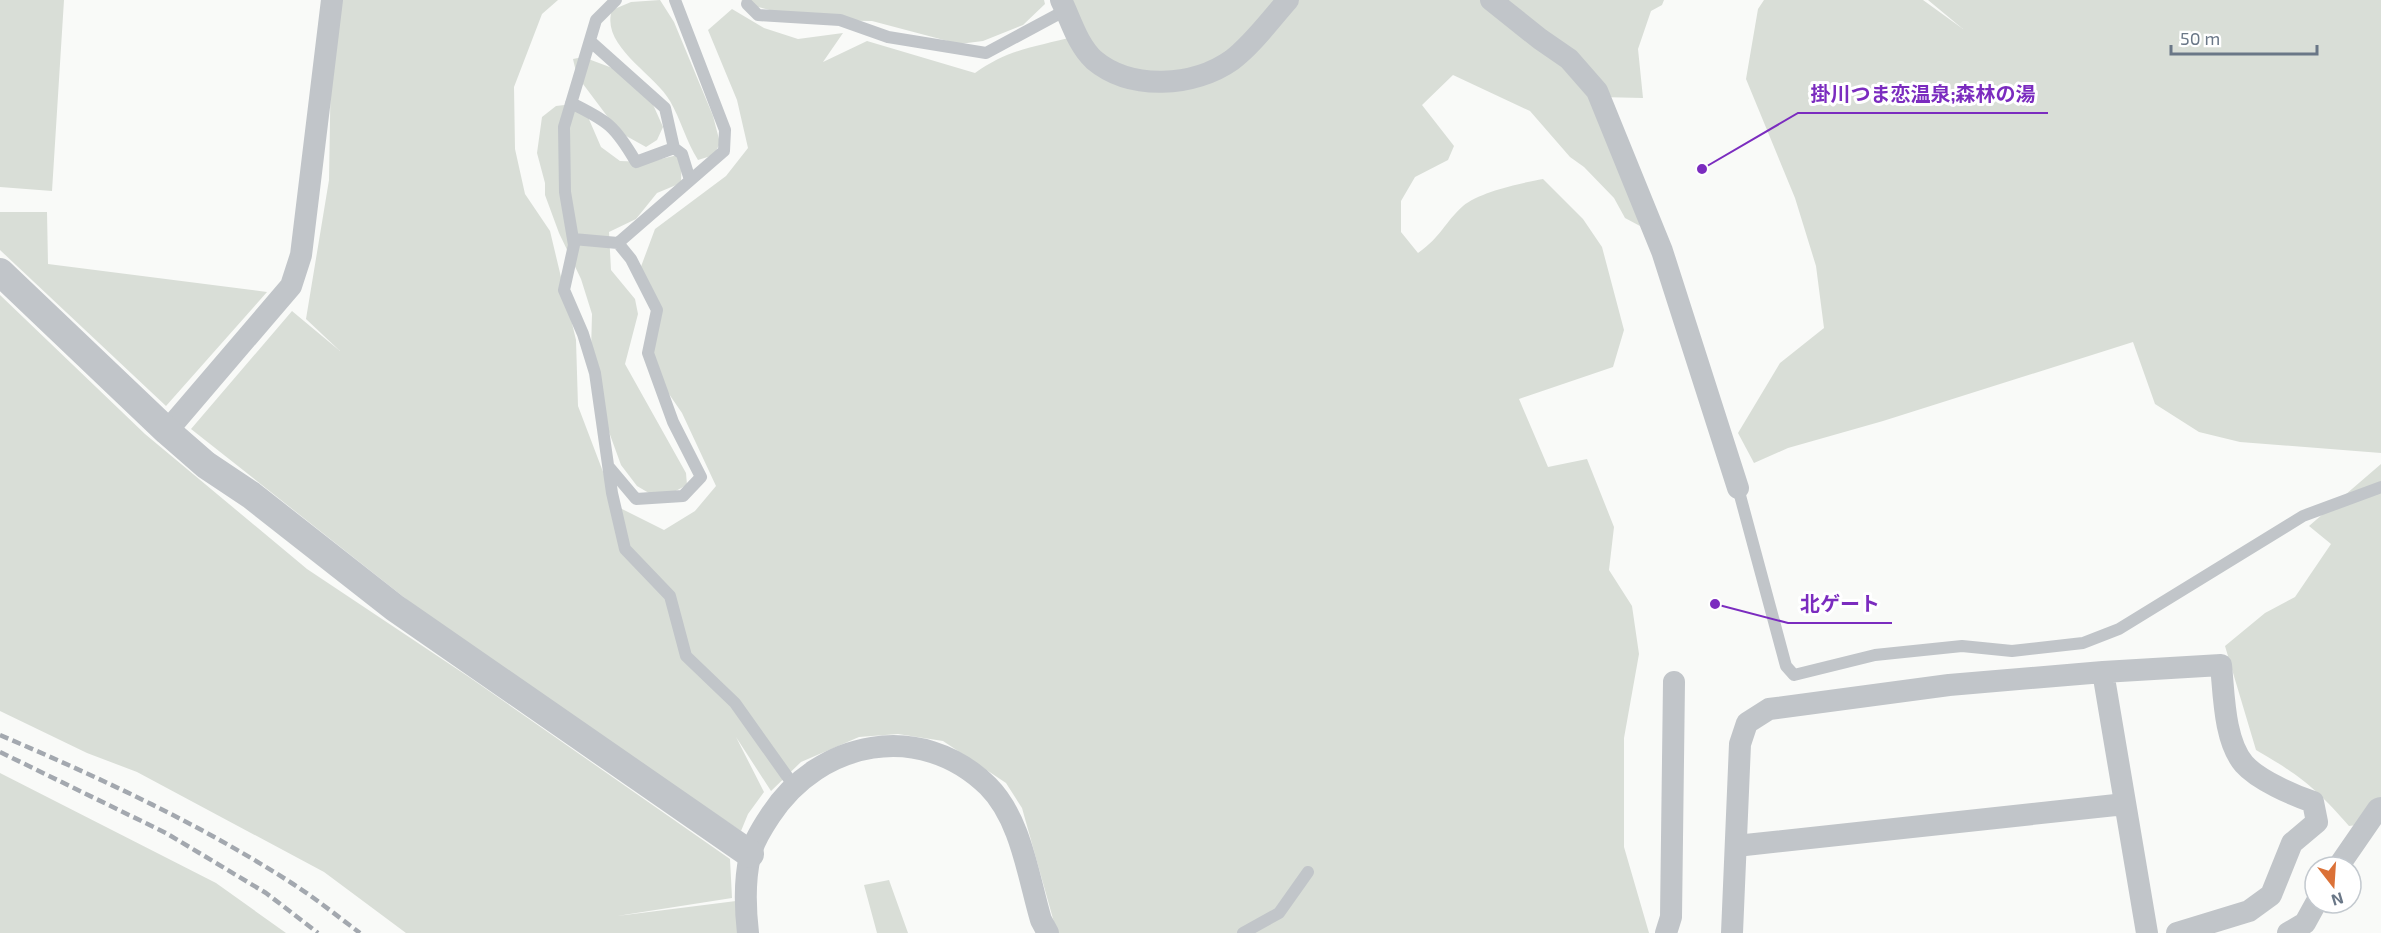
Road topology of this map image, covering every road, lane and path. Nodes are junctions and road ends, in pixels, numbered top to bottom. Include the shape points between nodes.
1 (332, 0) edge
2 (616, 0) edge
3 (675, 0) edge
4 (1288, 0) edge
5 (1491, 0) edge
6 (747, 4) dead end
7 (1063, 5) edge
8 (590, 41) junction
9 (571, 103) junction
10 (674, 147) junction
11 (690, 180) junction
12 (573, 239) junction
13 (618, 243) junction
14 (0, 272) edge
15 (167, 431) junction
16 (609, 466) junction
17 (2381, 487) edge
18 (1738, 488) joint
19 (2103, 672) junction
20 (1674, 682) dead end
21 (794, 786) junction
22 (2125, 804) junction
23 (2381, 808) edge
24 (1736, 846) junction
25 (750, 855) junction
26 (2346, 855) edge
27 (1308, 872) dead end
28 (2309, 915) edge
29 (748, 933) edge
30 (1048, 933) edge
31 (1243, 933) edge
32 (1666, 933) edge
33 (1732, 933) edge
34 (2147, 933) edge
35 (2177, 933) edge
36 (2288, 933) edge

1 - 15 street via 301,255 291,286
2 - 8 lane via 596,20
3 - 11 lane via 725,130 724,151
4 - 7 street via 1233,59 1209,74 1165,82 1114,72 1094,59 1076,36
5 - 18 street via 1569,59 1597,91 1662,251
6 - 7 lane via 758,15 840,20 888,37 986,53
8 - 9 lane
8 - 10 lane via 665,108
9 - 10 lane via 619,132 636,162
9 - 12 lane via 564,127 565,192
10 - 11 lane via 682,154
11 - 13 lane
12 - 13 lane
12 - 16 lane via 564,290 595,373
13 - 16 lane via 631,259 657,310 648,353 673,422 701,477 683,496 636,499
14 - 15 street
15 - 25 street via 395,608
16 - 21 lane via 625,549 670,596 686,656 735,703
17 - 18 lane via 2303,516 2119,629 2083,643 2012,651 1962,646 1875,655 1794,675 1786,666
19 - 22 street
19 - 24 street via 1949,685 1770,709 1747,723 1740,744
19 - 35 street via 2221,665 2229,730 2244,764 2284,791 2313,802 2317,822 2292,843 2271,895 2249,911
20 - 32 street via 1671,917
21 - 25 street via 781,798
21 - 30 street via 810,771 851,750 894,746 936,751 988,786 1008,813
22 - 24 street
22 - 34 street
23 - 26 street
24 - 33 street
25 - 29 street via 745,897
27 - 31 lane via 1280,913
28 - 36 street via 2305,923

